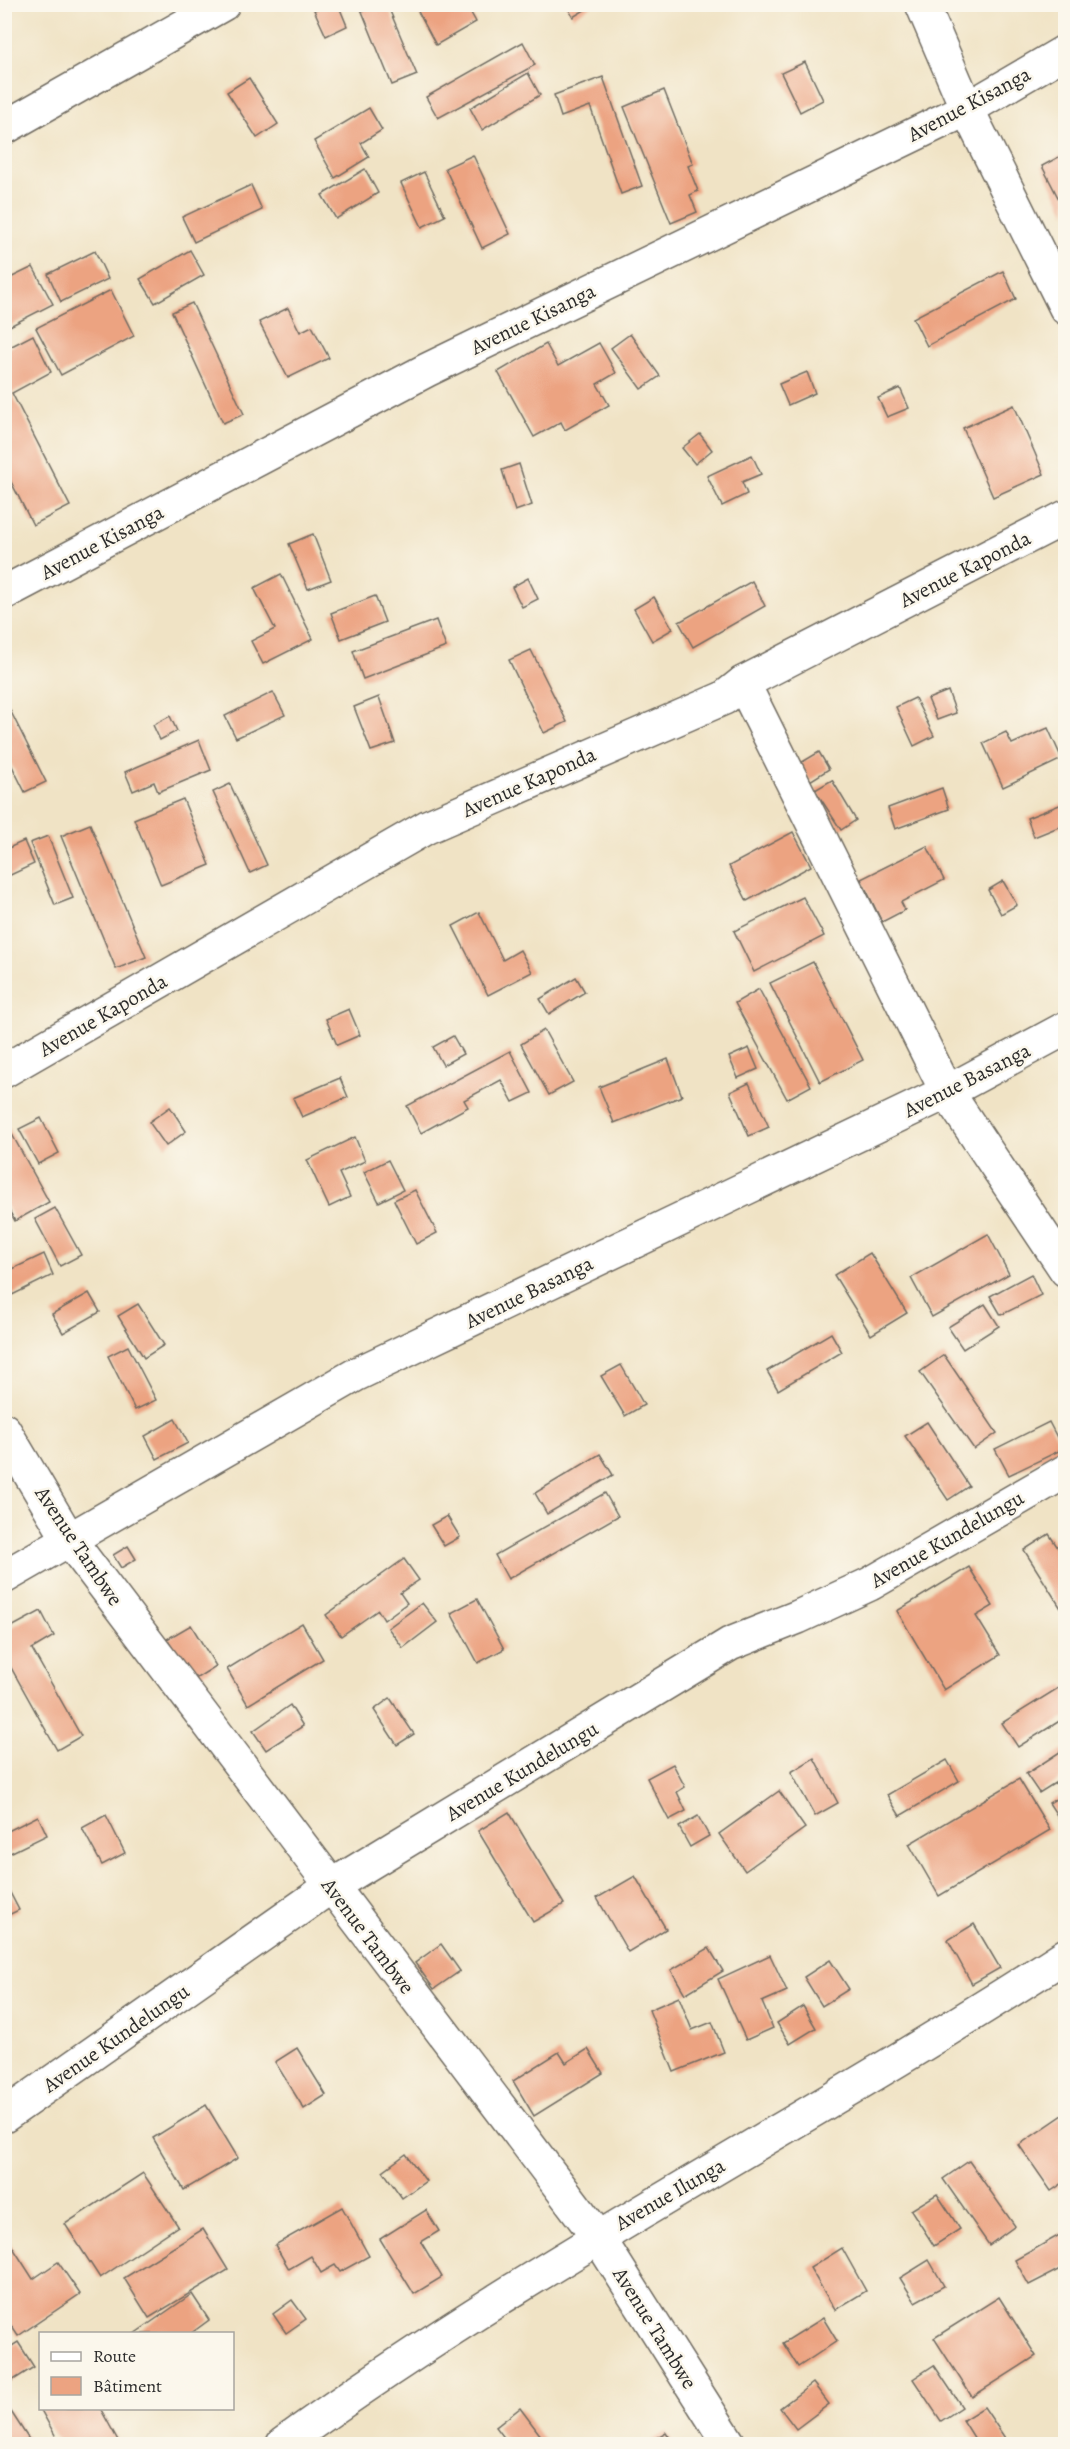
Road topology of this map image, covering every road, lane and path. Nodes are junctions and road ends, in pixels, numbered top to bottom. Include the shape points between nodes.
1 (223, 4) edge
2 (922, 4) edge
3 (1065, 51) edge
4 (967, 109) junction
5 (4, 128) edge
6 (1065, 308) edge
7 (1065, 517) edge
8 (4, 593) edge
9 (743, 683) junction
10 (1065, 1028) edge
11 (4, 1071) edge
12 (947, 1092) junction
13 (1065, 1270) edge
14 (4, 1430) edge
15 (1065, 1472) edge
16 (68, 1538) junction
17 (4, 1576) edge
18 (330, 1887) junction
19 (1065, 1955) edge
20 (4, 2116) edge
21 (598, 2236) junction
22 (283, 2445) edge
23 (729, 2445) edge

1 - 5 street
2 - 4 street
3 - 4 street, Avenue Kisanga
4 - 6 street
4 - 8 street, Avenue Kisanga via 427,370
7 - 9 street, Avenue Kaponda
9 - 11 street, Avenue Kaponda via 724,698 427,827
9 - 12 street
10 - 12 street, Avenue Basanga
12 - 13 street
12 - 16 street, Avenue Basanga via 357,1374
14 - 16 street, Avenue Tambwe
15 - 18 street, Avenue Kundelungu via 870,1584 730,1644
16 - 17 street, Avenue Basanga
16 - 18 street, Avenue Tambwe
18 - 20 street, Avenue Kundelungu
18 - 21 street, Avenue Tambwe
19 - 21 street, Avenue Ilunga via 965,2020
21 - 22 street, Avenue Ilunga via 372,2379
21 - 23 street, Avenue Tambwe

